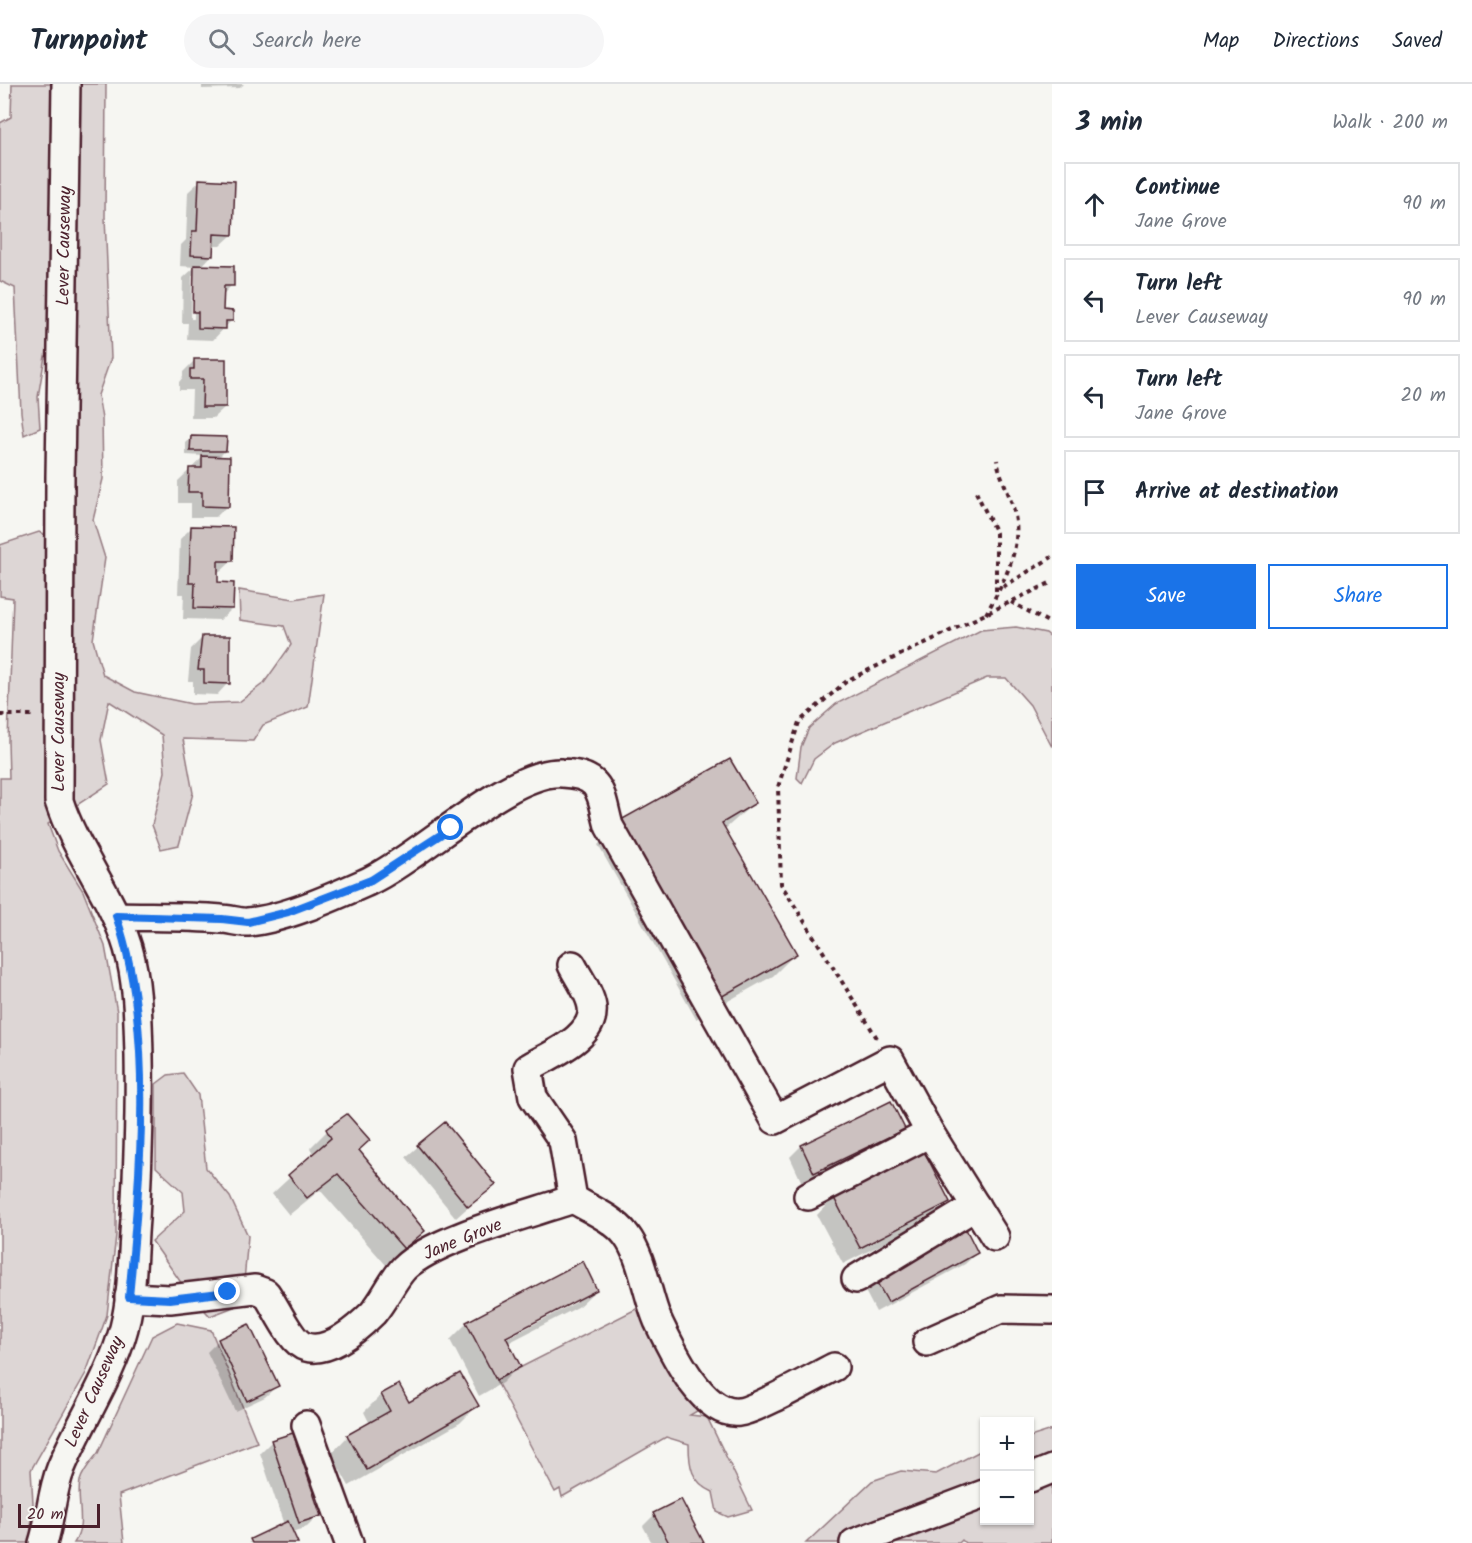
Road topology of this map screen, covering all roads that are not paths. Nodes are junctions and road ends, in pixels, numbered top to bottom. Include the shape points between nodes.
1 (66, 84) edge
2 (116, 916) junction
3 (572, 965) dead end
4 (930, 1133) junction
5 (808, 1196) dead end
6 (573, 1199) junction
7 (976, 1206) junction
8 (995, 1237) dead end
9 (856, 1279) dead end
10 (129, 1297) junction
11 (1052, 1310) edge
12 (927, 1342) dead end
13 (834, 1366) dead end
14 (306, 1425) dead end
15 (1052, 1469) edge
16 (1034, 1476) edge
17 (980, 1496) edge
18 (47, 1537) edge
19 (349, 1543) edge
20 (854, 1543) edge

1 - 2 street, Lever Causeway via 58,801 69,833
2 - 4 street via 248,922 288,912 371,880 536,776 561,772 588,777 604,797 609,826 775,1120 890,1059
2 - 10 street, Lever Causeway via 128,950 138,1005 140,1132
3 - 6 street via 592,1006 590,1026 528,1068 533,1098 562,1141
4 - 5 street
4 - 7 street
6 - 10 street, Jane Grove via 429,1250 404,1269 372,1313 338,1341 320,1348 307,1348 296,1342 266,1293 255,1289 170,1299
6 - 13 street via 615,1224 628,1237 658,1321 698,1391 712,1406 742,1412
7 - 8 street
7 - 9 street
10 - 18 street, Lever Causeway via 124,1328 60,1471 51,1498
11 - 12 street via 1001,1309
14 - 19 street
15 - 16 street
17 - 20 street

